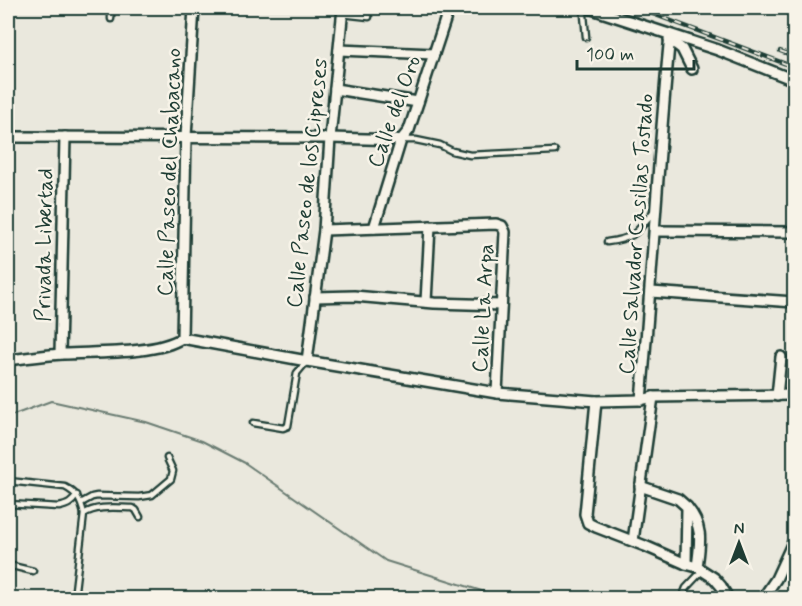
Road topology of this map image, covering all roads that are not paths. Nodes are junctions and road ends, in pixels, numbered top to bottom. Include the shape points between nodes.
1 (111, 8) edge
2 (194, 8) edge
3 (449, 8) edge
4 (587, 8) edge
5 (342, 11) edge
6 (369, 17) dead end
7 (111, 19) dead end
8 (586, 36) dead end
9 (670, 37) junction
10 (339, 50) junction
11 (434, 54) junction
12 (693, 69) dead end
13 (795, 80) edge
14 (335, 89) junction
15 (418, 102) junction
16 (8, 137) edge
17 (65, 137) junction
18 (186, 137) junction
19 (330, 138) junction
20 (402, 140) junction
21 (555, 151) dead end
22 (655, 210) junction
23 (430, 226) junction
24 (374, 228) junction
25 (324, 230) junction
26 (655, 231) junction
27 (795, 232) edge
28 (607, 242) dead end
29 (651, 292) junction
30 (315, 297) junction
31 (426, 302) junction
32 (795, 302) edge
33 (501, 305) junction
34 (182, 338) junction
35 (60, 354) junction
36 (781, 357) dead end
37 (8, 360) edge
38 (307, 361) junction
39 (497, 393) junction
40 (777, 396) junction
41 (795, 396) edge
42 (653, 397) junction
43 (642, 400) junction
44 (596, 401) junction
45 (253, 423) dead end
46 (167, 458) dead end
47 (8, 481) edge
48 (640, 486) junction
49 (77, 495) junction
50 (81, 503) junction
51 (8, 504) edge
52 (687, 507) junction
53 (84, 514) junction
54 (140, 517) dead end
55 (795, 540) edge
56 (633, 541) junction
57 (686, 564) junction
58 (8, 565) edge
59 (700, 569) junction
60 (33, 571) dead end
61 (74, 598) edge
62 (682, 598) edge
63 (728, 598) edge
64 (763, 598) edge

1 - 7 lane
2 - 18 street, Calle Paseo del Chabacano
3 - 11 street, Calle del Oro
4 - 8 lane
4 - 9 street
5 - 6 lane
5 - 10 street, Calle Paseo de los Cipreses
9 - 12 street
9 - 13 street via 718,50
9 - 22 street, Calle Salvador Casillas Tostado
10 - 11 street
10 - 14 street, Calle Paseo de los Cipreses
11 - 15 street, Calle del Oro
14 - 15 street
14 - 19 street, Calle Paseo de los Cipreses
15 - 20 street, Calle del Oro
16 - 17 street
17 - 18 street
17 - 35 street, Privada Libertad
18 - 19 street
18 - 34 street, Calle Paseo del Chabacano
19 - 20 street
19 - 25 street, Calle Paseo de los Cipreses
20 - 21 lane via 440,145 470,155
20 - 24 street, Calle del Oro
22 - 26 street, Calle Salvador Casillas Tostado
22 - 28 lane via 634,235
23 - 24 street
23 - 31 street
23 - 33 street, Calle La Arpa via 502,226 505,232
24 - 25 street
25 - 30 street, Calle Paseo de los Cipreses
26 - 27 street
26 - 29 street, Calle Salvador Casillas Tostado
29 - 32 street
29 - 43 street, Calle Salvador Casillas Tostado
30 - 31 street
30 - 38 street, Calle Paseo de los Cipreses
31 - 33 street
33 - 39 street, Calle La Arpa
34 - 35 street via 119,352
34 - 38 street
35 - 37 street
36 - 40 street
38 - 39 street
38 - 45 lane via 297,373 288,426
39 - 44 street
40 - 41 street
40 - 42 street
42 - 43 street
42 - 48 street
43 - 44 street
44 - 56 street via 585,514 588,523
46 - 50 lane via 173,471 171,479 152,495 97,496
47 - 49 lane via 65,487
48 - 52 street via 678,499
48 - 56 street
49 - 50 lane
49 - 51 lane via 73,502 59,507
50 - 53 lane
52 - 57 street
52 - 59 street via 699,525
53 - 54 lane via 90,509 133,508
53 - 61 lane
55 - 64 street
56 - 57 street
57 - 59 street
58 - 60 lane
59 - 62 lane
59 - 63 street via 714,578

